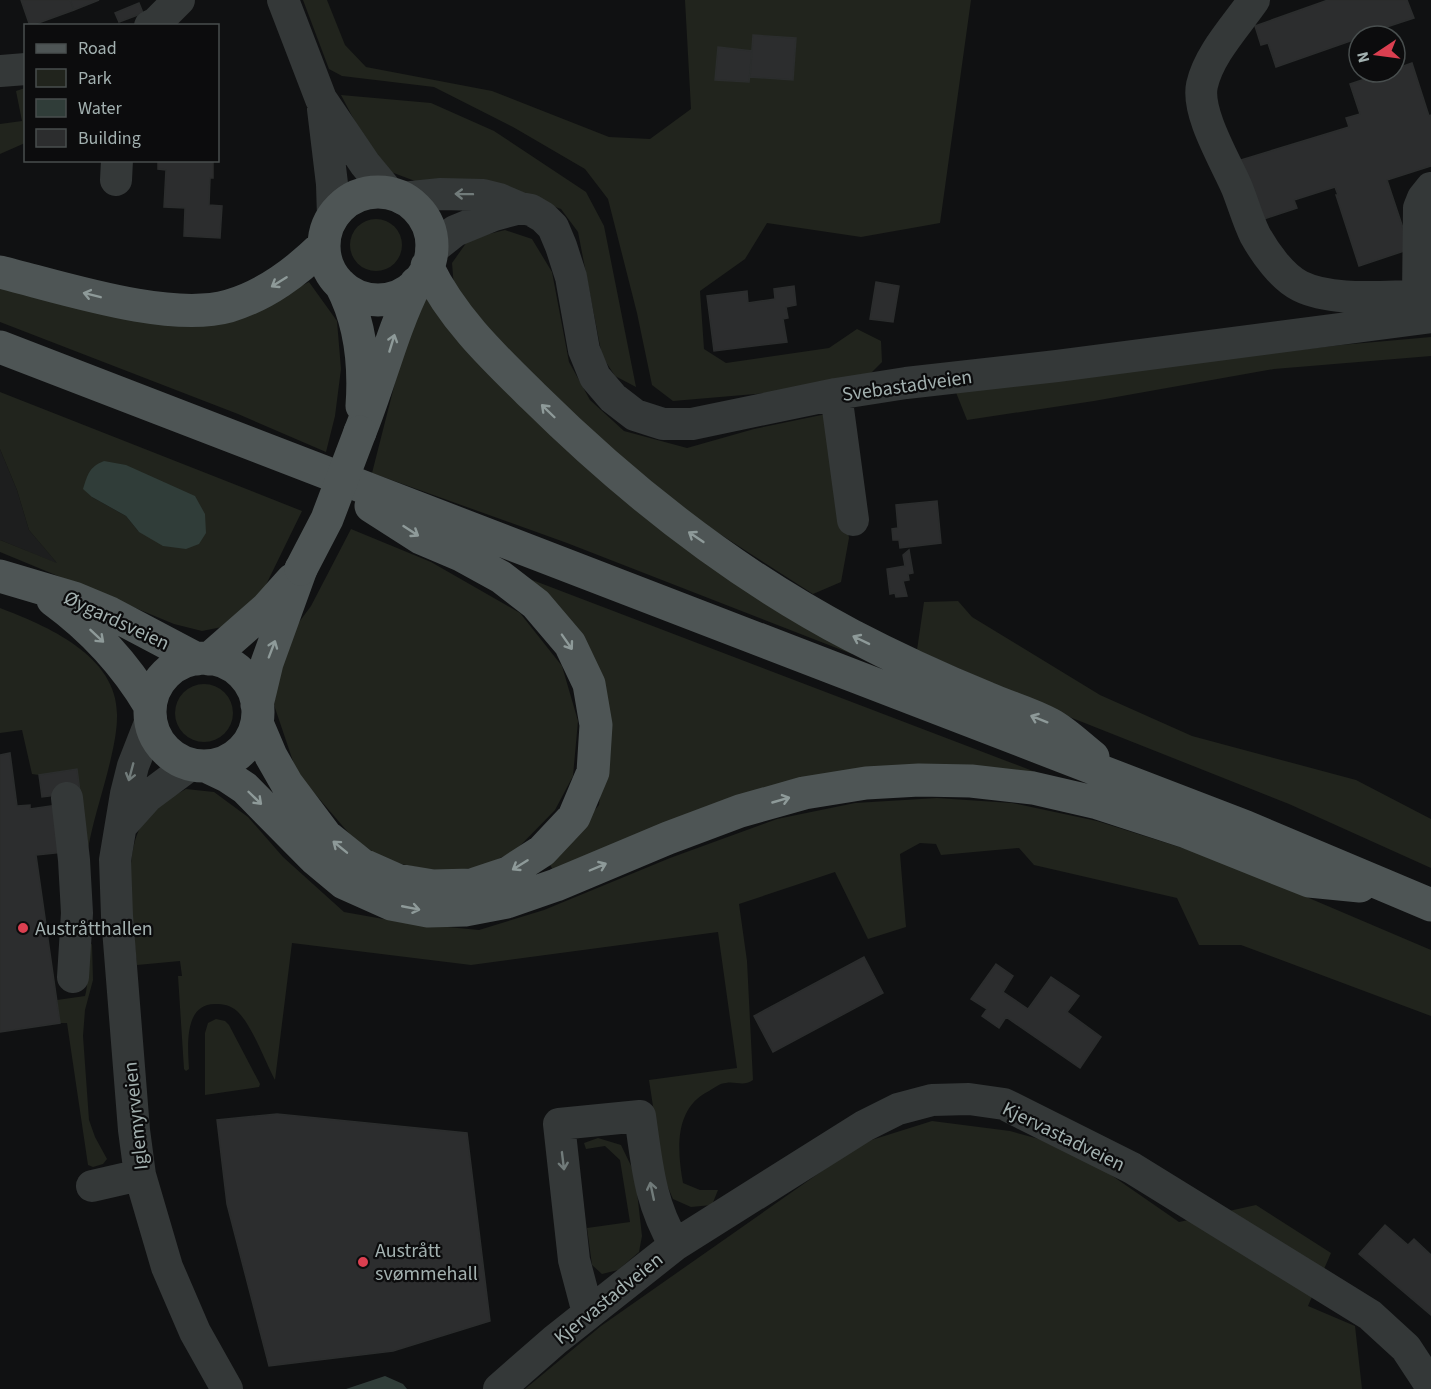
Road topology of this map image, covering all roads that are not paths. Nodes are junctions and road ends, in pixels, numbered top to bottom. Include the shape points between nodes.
1 (179, 0) edge
2 (283, 0) edge
3 (1254, 0) edge
4 (154, 24) edge
5 (24, 69) edge
6 (0, 71) edge
7 (321, 99) junction
8 (1431, 188) edge
9 (395, 195) junction
10 (520, 208) junction
11 (328, 231) junction
12 (425, 267) junction
13 (0, 272) edge
14 (341, 285) junction
15 (1425, 310) edge
16 (0, 347) edge
17 (836, 394) junction
18 (368, 396) junction
19 (308, 466) junction
20 (853, 520) dead end
21 (301, 569) junction
22 (0, 576) edge
23 (35, 587) junction
24 (203, 659) junction
25 (151, 713) junction
26 (257, 714) junction
27 (198, 765) junction
28 (1120, 778) junction
29 (67, 798) dead end
30 (121, 826) junction
31 (1394, 890) junction
32 (1431, 905) edge
33 (77, 914) junction
34 (117, 916) junction
35 (73, 977) dead end
36 (141, 1175) junction
37 (92, 1185) dead end
38 (675, 1245) junction
39 (588, 1312) junction
40 (1431, 1386) edge
41 (227, 1389) edge
42 (499, 1389) edge

1 - 4 street
2 - 7 street
3 - 15 street via 1208,68 1201,98 1255,235 1276,264 1299,286
5 - 6 street
7 - 9 street via 365,164
7 - 11 street via 332,184
8 - 15 street via 1419,208
10 -> 9 street, Svebastadveien via 474,194
9 - 11 main road via 372,192 356,196 342,205
9 - 12 main road via 415,207 425,219 430,234
10 - 12 street via 454,231
10 - 17 street, Svebastadveien via 531,210 553,227 571,277 584,350 595,377 635,416 663,424 692,424
11 -> 13 main road via 303,265 265,291 229,306 192,312 100,297
11 - 14 main road, Øygardsveien via 324,254
12 - 14 main road via 401,294 384,299 357,295
18 -> 12 main road, Øygardsveien via 402,311
28 -> 12 main road via 1051,724 850,635 678,524 580,442 501,365 454,313
14 - 18 main road, Øygardsveien via 357,323
15 - 17 street, Svebastadveien via 1057,366
16 - 19 main road
17 - 20 street
18 - 21 main road, Øygardsveien, bridge via 360,432 327,519
19 -> 26 main road via 421,538 501,577 536,604 570,644 589,684 596,725 593,772 574,818 542,852 508,873 472,885 433,886 397,880 361,864 326,836 287,784
19 - 28 main road
21 - 24 main road, Øygardsveien via 266,609
26 -> 21 main road, Øygardsveien via 267,663
22 - 23 main road, Øygardsveien
23 - 24 main road, Øygardsveien via 110,613
23 -> 25 main road, Øygardsveien via 100,639 135,680
24 - 25 main road, Øygardsveien via 182,663 167,674 156,689
24 - 26 main road, Øygardsveien via 232,666 241,674 249,683
25 - 27 main road, Øygardsveien via 155,735 163,748 176,758
25 -> 30 street, Iglemyrveien via 133,766
26 - 27 main road, Øygardsveien via 249,742 235,756
27 - 30 street via 147,797
27 -> 31 main road via 245,788 344,883 391,904 428,911 465,910 507,902 698,826 793,796 866,783 919,780 1033,788 1098,803 1184,831 1309,881
28 - 31 main road
29 - 33 street
30 - 34 street, Iglemyrveien via 115,860
31 - 32 main road
33 - 34 street
33 - 35 street
34 - 36 street, Iglemyrveien
36 - 37 street
36 - 41 street, Iglemyrveien via 157,1238 179,1298
38 - 39 street, Kjervastadveien
38 -> 39 street via 655,1206 640,1116 559,1125 574,1260
38 - 40 street, Kjervastadveien via 898,1108 932,1100 969,1099 1004,1104 1132,1168 1370,1315 1406,1348
39 - 42 street, Kjervastadveien

